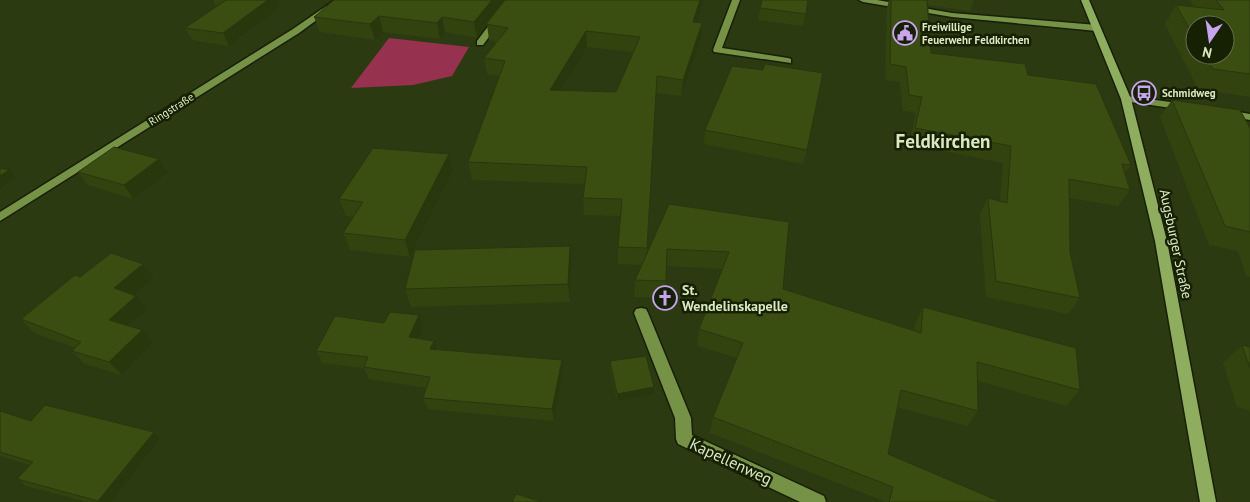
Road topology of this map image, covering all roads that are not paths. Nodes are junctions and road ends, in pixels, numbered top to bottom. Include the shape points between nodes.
1 (340, 0) edge
2 (512, 0) edge
3 (736, 0) edge
4 (863, 0) edge
5 (1085, 0) edge
6 (1096, 28) junction
7 (480, 43) dead end
8 (788, 61) dead end
9 (1126, 99) junction
10 (1192, 108) edge
11 (1212, 111) edge
12 (1250, 116) edge
13 (0, 217) edge
14 (641, 314) dead end
15 (818, 502) edge
16 (1208, 502) edge

1 - 13 street, Ringstraße
2 - 7 street
3 - 8 street via 717,50
4 - 6 street via 952,15
5 - 6 main road, Augsburger Straße
6 - 9 main road, Augsburger Straße
9 - 10 street
9 - 16 main road, Augsburger Straße via 1161,241
11 - 12 street
14 - 15 street, Kapellenweg via 683,418 684,439

